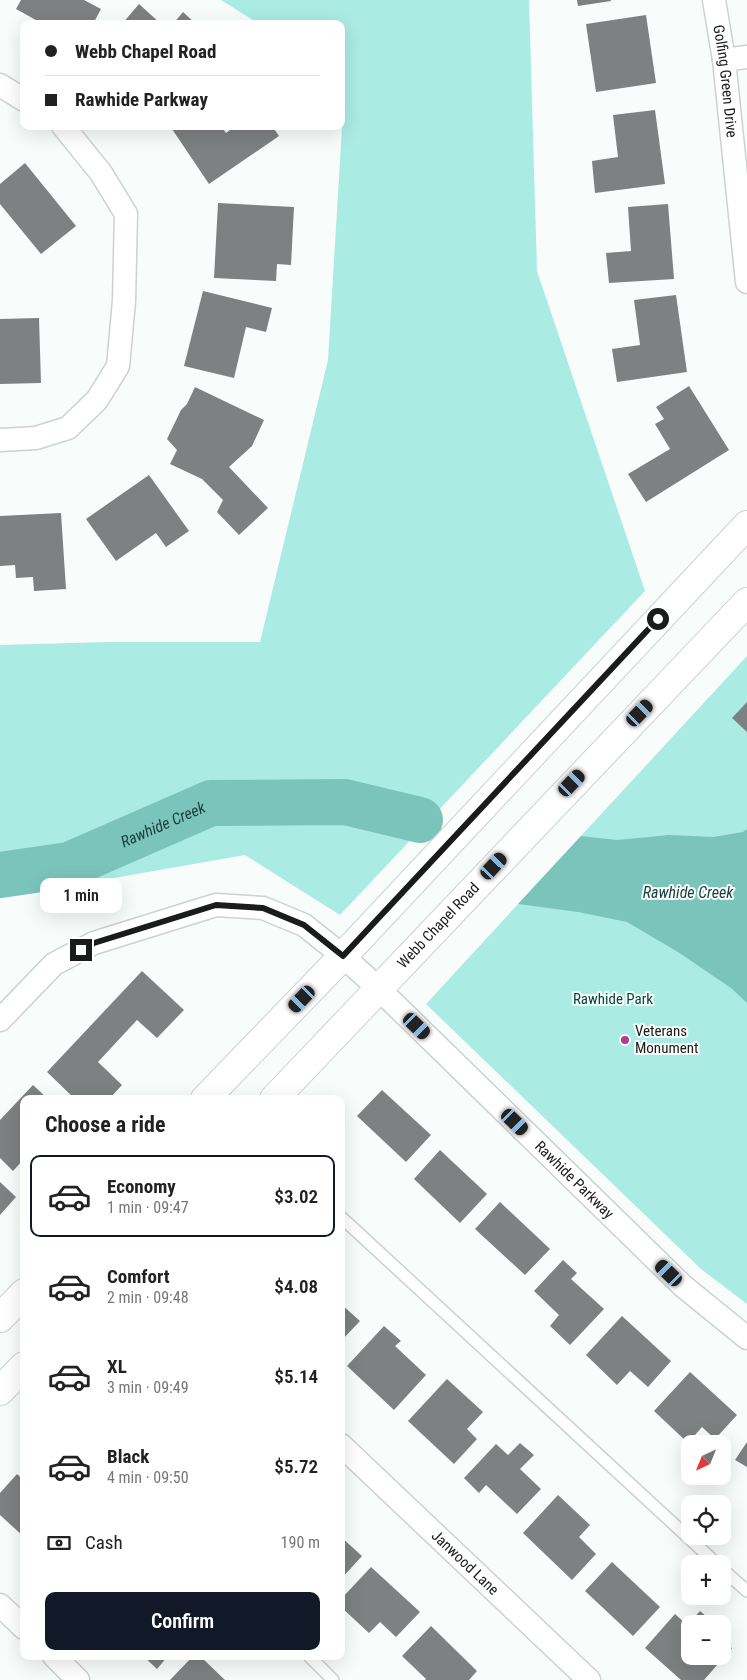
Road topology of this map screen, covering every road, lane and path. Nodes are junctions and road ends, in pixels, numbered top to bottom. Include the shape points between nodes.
1 (714, 0) edge
2 (747, 56) edge
3 (724, 60) junction
4 (0, 85) edge
5 (20, 98) edge
6 (66, 130) edge
7 (747, 282) edge
8 (0, 440) edge
9 (744, 535) edge
10 (747, 602) edge
11 (343, 956) junction
12 (379, 989) junction
13 (0, 1020) edge
14 (210, 1095) edge
15 (278, 1095) edge
16 (345, 1221) edge
17 (20, 1297) edge
18 (0, 1318) edge
19 (747, 1338) edge
20 (345, 1449) edge
21 (707, 1555) edge
22 (731, 1577) edge
23 (747, 1591) edge
24 (0, 1605) edge
25 (20, 1624) edge
26 (58, 1660) edge
27 (313, 1660) edge
28 (78, 1680) edge
29 (333, 1680) edge
30 (589, 1680) edge

1 - 3 street, Golfing Green Drive
2 - 3 street
3 - 7 street, Golfing Green Drive
4 - 5 street
6 - 8 street via 101,173 126,214 124,301 118,366 97,400 68,428 36,438
9 - 11 main road
10 - 12 main road, Webb Chapel Road
11 - 12 street, Rawhide Parkway
11 - 13 street, Rawhide Parkway via 304,925 263,908 216,905 94,943 54,964
11 - 14 main road
12 - 15 main road, Webb Chapel Road
12 - 19 street, Rawhide Parkway via 684,1286
16 - 21 lane
17 - 18 main road
20 - 30 street, Janwood Lane
22 - 23 lane
24 - 25 street
26 - 28 street
27 - 29 lane

